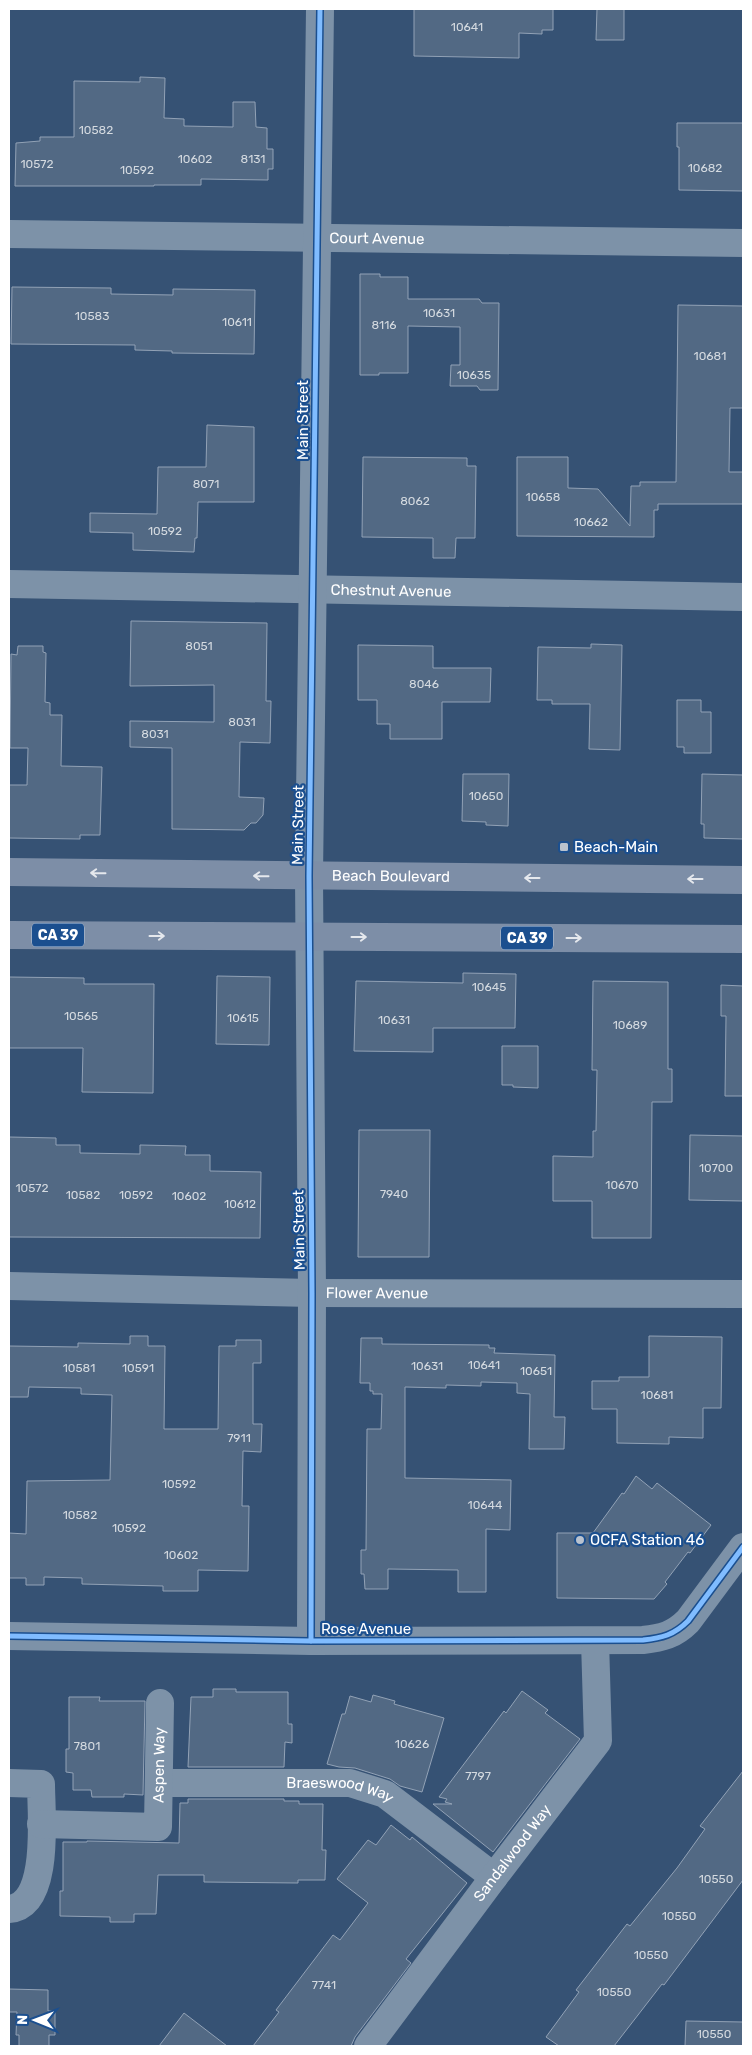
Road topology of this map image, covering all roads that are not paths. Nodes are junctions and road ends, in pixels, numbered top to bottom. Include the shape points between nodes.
1 (320, 9) edge
2 (9, 234) edge
3 (317, 238) junction
4 (743, 242) edge
5 (9, 584) edge
6 (314, 589) junction
7 (743, 597) edge
8 (9, 872) edge
9 (310, 876) junction
10 (743, 880) edge
11 (9, 935) edge
12 (310, 937) junction
13 (743, 939) edge
14 (9, 1286) edge
15 (312, 1293) junction
16 (743, 1294) edge
17 (743, 1547) edge
18 (9, 1636) edge
19 (311, 1641) junction
20 (595, 1641) junction
21 (160, 1703) dead end
22 (9, 1783) edge
23 (159, 1783) junction
24 (41, 1824) junction
25 (494, 1876) junction
26 (9, 1908) edge
27 (368, 2046) edge

1 - 3 street, Main Street
2 - 3 street, Court Avenue
3 - 4 street, Court Avenue
3 - 6 street, Main Street
5 - 6 street, Chestnut Avenue
6 - 7 street, Chestnut Avenue
6 - 9 street, Main Street
9 -> 8 main road, Beach Boulevard
10 -> 9 main road, Beach Boulevard
9 - 12 street, Main Street
11 -> 12 main road, CA 39
12 -> 13 main road, CA 39
12 - 15 street, Main Street
14 - 15 street, Flower Avenue
15 - 16 street, Flower Avenue
15 - 19 street, Main Street
17 - 20 street, Rose Avenue via 678,1631 664,1638
18 - 19 street, Rose Avenue
19 - 20 street, Rose Avenue
20 - 25 street, Sandalwood Way via 598,1741
21 - 23 street, Aspen Way
22 - 24 street via 41,1784
23 - 24 street, Aspen Way via 158,1827
23 - 25 street, Braeswood Way via 350,1783 385,1794
24 - 26 street via 40,1870 30,1898 15,1908
25 - 27 street, Sandalwood Way

